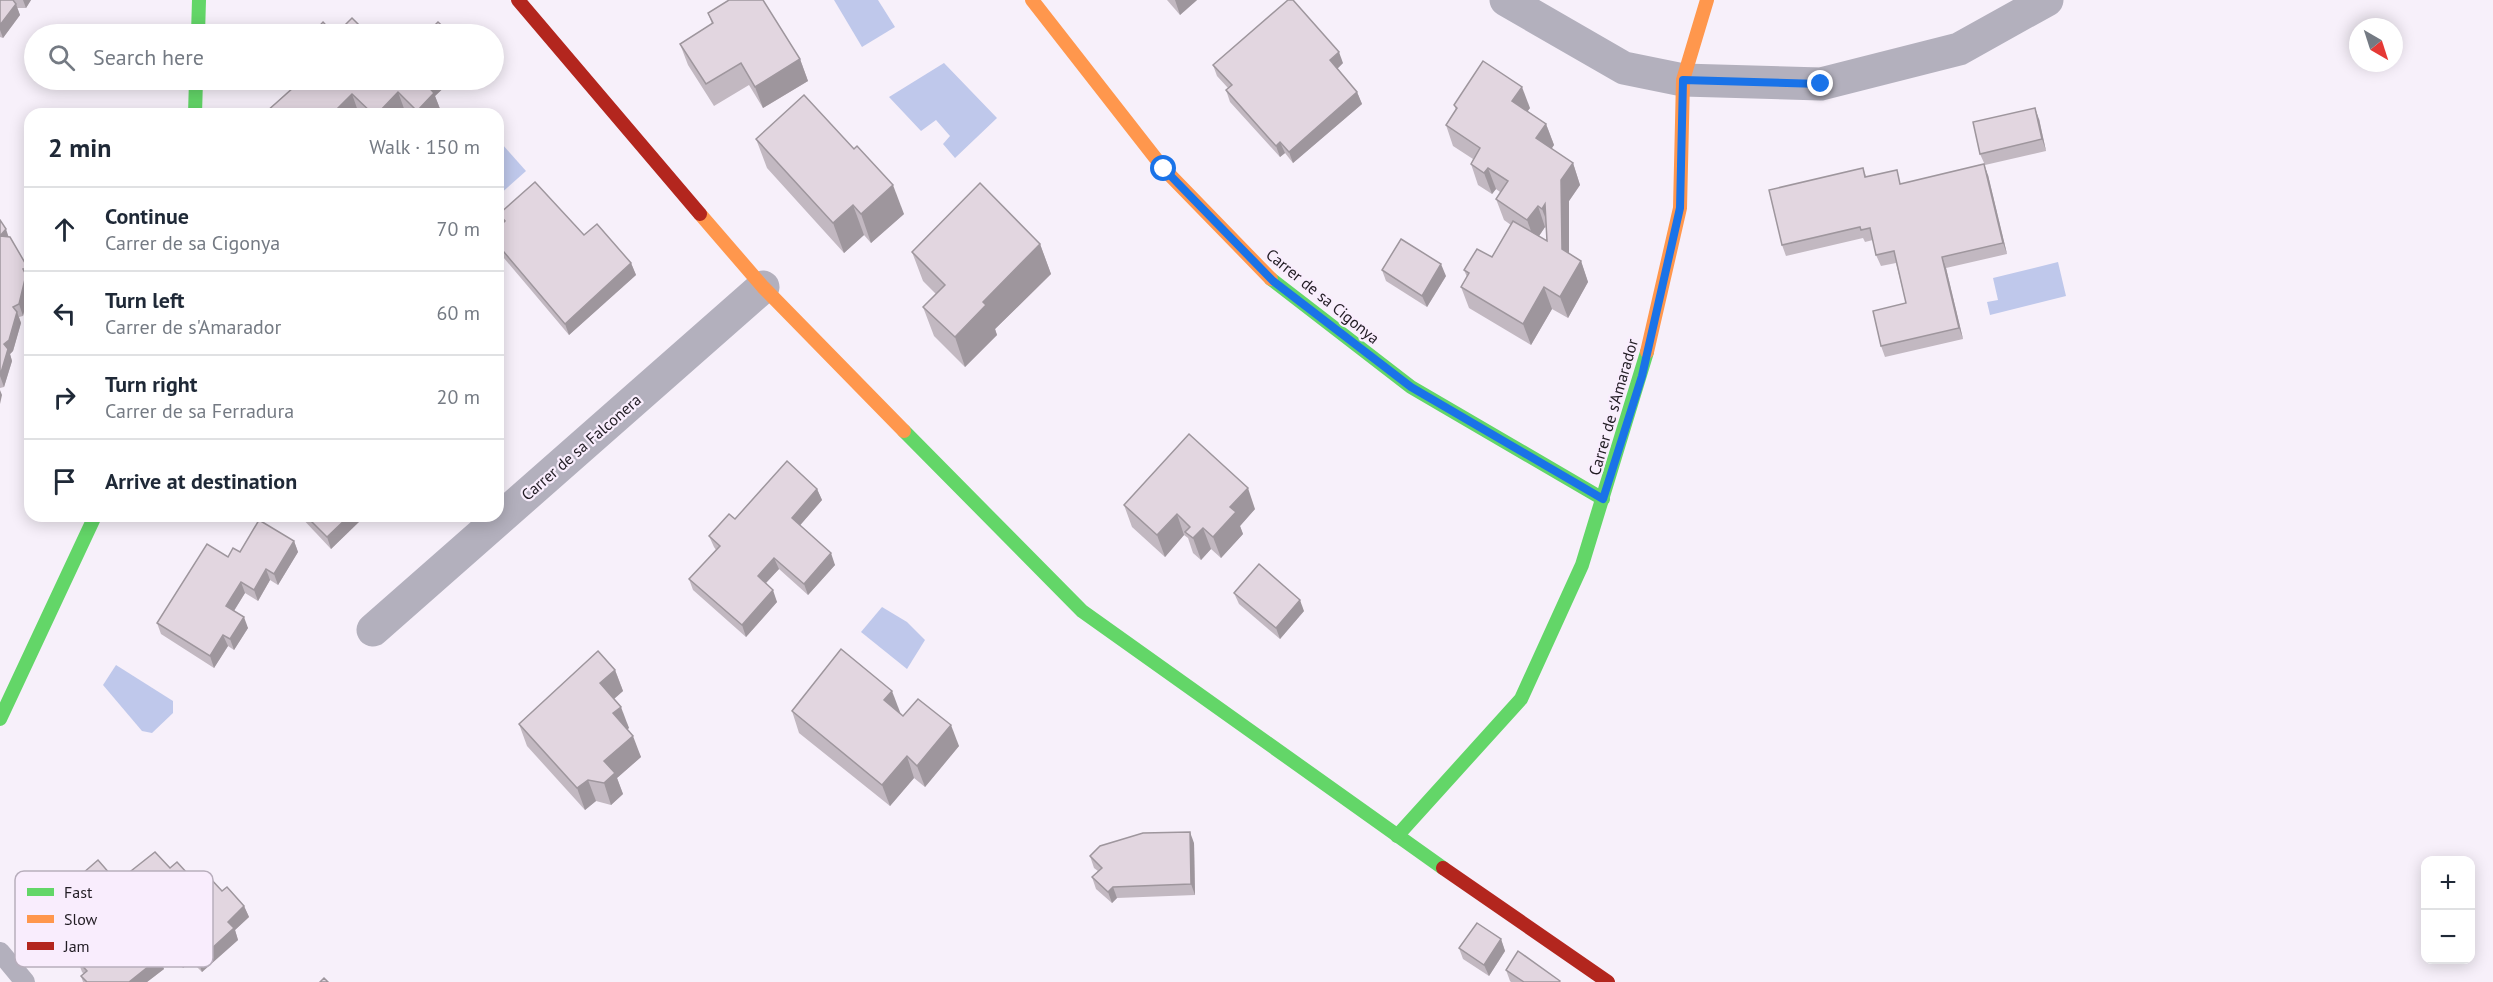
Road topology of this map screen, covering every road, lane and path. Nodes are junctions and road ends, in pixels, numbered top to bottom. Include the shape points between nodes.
1 (199, 0) edge
2 (518, 0) edge
3 (1032, 0) edge
4 (1506, 0) edge
5 (1707, 0) edge
6 (2047, 0) edge
7 (198, 24) edge
8 (1683, 80) junction
9 (196, 90) edge
10 (195, 108) edge
11 (763, 288) junction
12 (1603, 499) junction
13 (504, 515) edge
14 (92, 522) edge
15 (496, 522) edge
16 (373, 630) dead end
17 (0, 719) edge
18 (1397, 836) junction
19 (0, 952) edge
20 (24, 982) edge
21 (1608, 982) edge

1 - 7 street
2 - 11 street
3 - 12 street, Carrer de sa Cigonya via 1164,169 1273,281 1411,387
4 - 8 street via 1624,68
5 - 8 street, Carrer de s'Amarador
6 - 8 street via 1959,49 1821,84
8 - 12 street, Carrer de s'Amarador via 1680,208 1642,376
9 - 10 street
11 - 13 street, Carrer de sa Falconera
11 - 18 street via 1082,611
12 - 18 street, Carrer de s'Amarador via 1582,565 1521,699
14 - 17 street
15 - 16 street, Carrer de sa Falconera
18 - 21 street
19 - 20 lane

